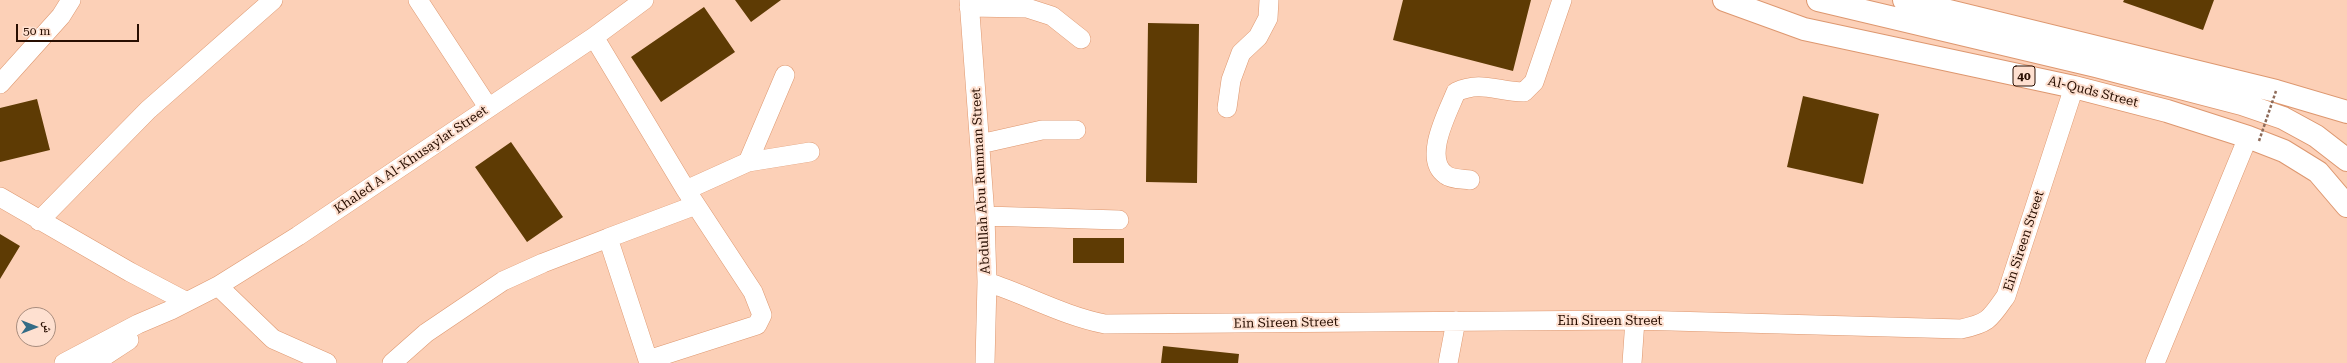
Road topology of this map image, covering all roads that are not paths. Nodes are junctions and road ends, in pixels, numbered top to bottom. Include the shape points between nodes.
1 (71, 0) edge
2 (273, 0) edge
3 (418, 0) edge
4 (644, 0) edge
5 (1269, 0) edge
6 (1562, 0) edge
7 (1724, 0) edge
8 (1859, 0) edge
9 (1904, 0) edge
10 (1828, 2) edge
11 (969, 3) edge
12 (594, 37) junction
13 (1081, 39) dead end
14 (785, 75) dead end
15 (0, 84) edge
16 (2074, 86) junction
17 (488, 108) junction
18 (1227, 108) dead end
19 (2342, 114) edge
20 (1076, 130) dead end
21 (2254, 139) junction
22 (980, 144) junction
23 (810, 152) dead end
24 (2347, 160) edge
25 (748, 162) junction
26 (2318, 172) junction
27 (1470, 180) dead end
28 (2347, 187) edge
29 (0, 197) edge
30 (691, 198) junction
31 (2347, 206) edge
32 (985, 216) junction
33 (1119, 220) dead end
34 (39, 221) junction
35 (608, 238) junction
36 (987, 282) junction
37 (218, 286) junction
38 (179, 306) junction
39 (1635, 320) junction
40 (1456, 321) junction
41 (648, 361) edge
42 (64, 363) edge
43 (94, 363) edge
44 (327, 363) edge
45 (392, 363) edge
46 (985, 363) edge
47 (1448, 363) edge
48 (1632, 363) edge
49 (2154, 363) edge

1 - 15 street via 61,16
2 - 34 street via 148,110
3 - 17 street
4 - 12 street, Khaled A Al-Khusaylat Street
5 - 18 street via 1268,18 1258,37 1241,53 1230,80
6 - 27 street via 1534,82 1524,92 1510,92 1483,85 1468,86 1456,92 1438,135 1435,156 1439,169 1447,176
7 - 16 highway, Al-Quds Street / 40 via 1804,29
8 - 10 highway
9 - 19 highway via 2276,91
10 - 24 highway, Al-Quds Street / 40 via 2242,104 2283,118 2316,136
11 - 13 street via 1027,8 1052,16
11 - 22 street, Abdullah Abu Rumman Street
12 - 17 street, Khaled A Al-Khusaylat Street
12 - 30 street
14 - 25 street
16 - 21 highway, Al-Quds Street / 40 via 2167,111
16 - 39 street, Ein Sireen Street via 2006,296 1992,317 1981,325 1953,328
17 - 37 street, Khaled A Al-Khusaylat Street via 298,236
20 - 22 street via 1042,130
21 - 26 highway, Al-Quds Street / 40 via 2284,151
21 - 49 street
22 - 32 street, Abdullah Abu Rumman Street
23 - 25 street
25 - 30 street
26 - 28 highway
26 - 31 highway, Al-Quds Street / 40
29 - 34 street
30 - 35 street
30 - 41 street via 752,292 760,309 761,320 757,325
32 - 33 street
32 - 36 street, Abdullah Abu Rumman Street
34 - 38 street
35 - 41 street
35 - 45 street via 503,281 426,333
36 - 40 street, Ein Sireen Street via 1083,320 1105,324
36 - 46 street, Abdullah Abu Rumman Street
37 - 38 street, Khaled A Al-Khusaylat Street
37 - 44 street via 273,339
38 - 42 street, Khaled A Al-Khusaylat Street via 131,327
38 - 43 street, Khaled A Al-Khusaylat Street
39 - 40 street, Ein Sireen Street
39 - 48 street
40 - 47 street

